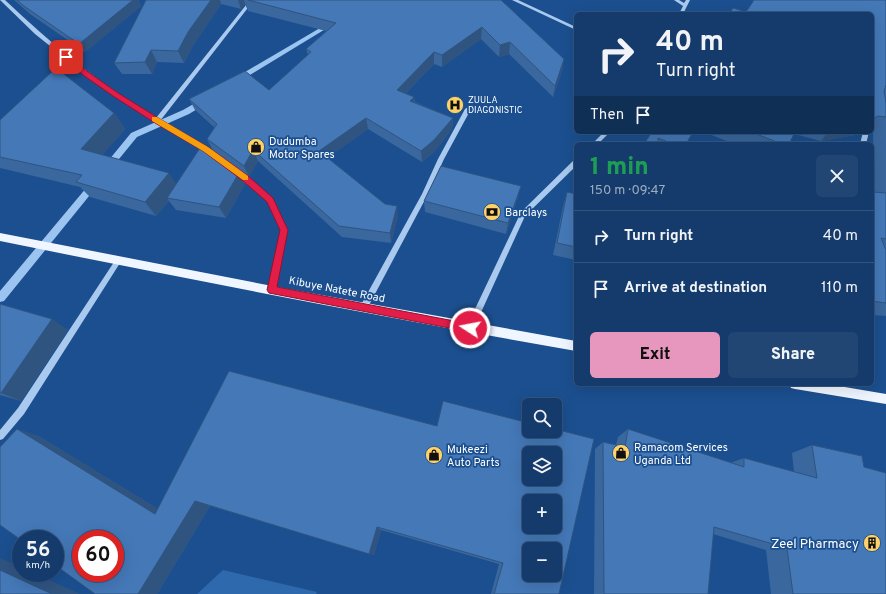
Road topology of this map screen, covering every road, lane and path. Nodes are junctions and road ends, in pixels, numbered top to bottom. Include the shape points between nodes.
1 (2, 0) edge
2 (252, 0) edge
3 (514, 0) edge
4 (676, 0) edge
5 (688, 0) edge
6 (684, 5) junction
7 (682, 12) edge
8 (574, 28) edge
9 (468, 109) dead end
10 (157, 121) junction
11 (605, 134) edge
12 (597, 142) edge
13 (211, 153) edge
14 (574, 164) edge
15 (228, 165) edge
16 (0, 237) edge
17 (118, 261) junction
18 (272, 290) junction
19 (364, 307) junction
20 (470, 328) junction
21 (574, 346) edge
22 (807, 386) edge
23 (886, 399) edge
24 (0, 436) edge

1 - 10 street via 86,74
2 - 10 street
3 - 8 street
4 - 6 street
5 - 6 street
6 - 7 street
9 - 19 street
10 - 13 street
11 - 12 street
14 - 20 street via 523,214
15 - 18 street via 270,200 284,230
16 - 17 main road, Kibuye Natete Road
17 - 18 main road, Kibuye Natete Road
17 - 24 street via 22,411
18 - 19 main road, Kibuye Natete Road
19 - 20 main road, Kibuye Natete Road
20 - 21 main road, Kibuye Natete Road
22 - 23 main road

